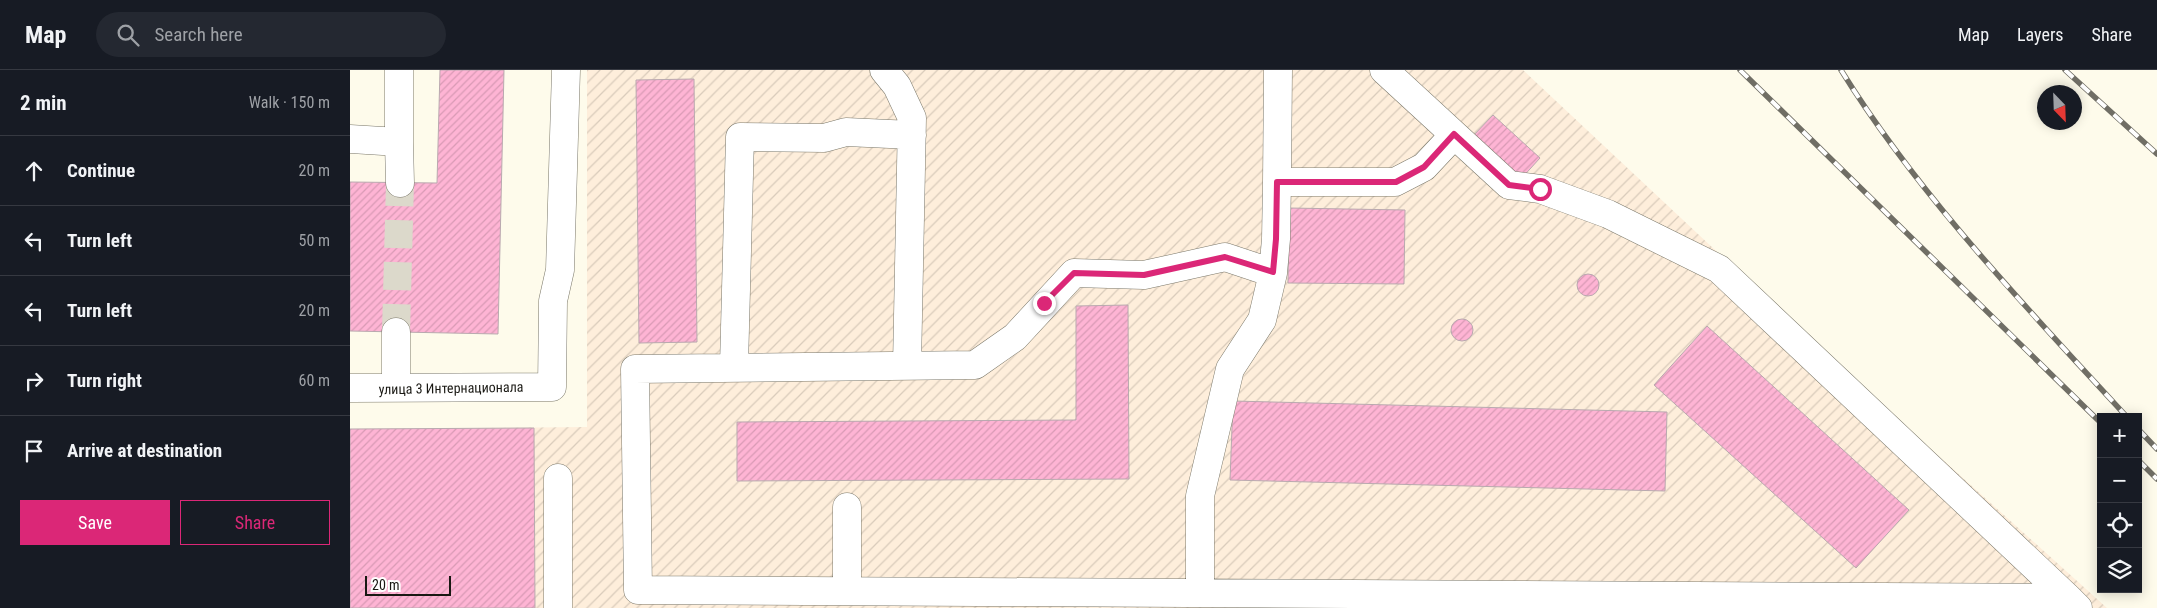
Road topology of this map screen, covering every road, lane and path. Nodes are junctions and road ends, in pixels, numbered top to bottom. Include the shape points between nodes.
1 (399, 70) edge
2 (566, 70) edge
3 (884, 70) edge
4 (1278, 70) edge
5 (1384, 70) edge
6 (1454, 134) junction
7 (912, 135) junction
8 (350, 139) edge
9 (399, 142) junction
10 (1277, 182) junction
11 (400, 183) tunnel mouth
12 (1273, 272) junction
13 (396, 332) tunnel mouth
14 (734, 366) junction
15 (907, 366) junction
16 (350, 388) edge
17 (396, 388) junction
18 (558, 478) dead end
19 (847, 507) dead end
20 (847, 591) junction
21 (1200, 593) junction
22 (638, 599) edge
23 (926, 600) edge
24 (1668, 602) edge
25 (2073, 603) edge
26 (558, 608) edge

1 - 9 street
2 - 17 street, улица 3 Интернационала via 560,270 553,301 552,387
3 - 7 street via 897,86 912,118
4 - 10 street
5 - 6 street
6 - 10 street via 1424,167 1396,182
6 - 25 street via 1509,185 1540,189 1608,214 1719,269
7 - 14 street via 846,132 824,138 740,137
7 - 15 street
8 - 9 street
9 - 11 street
10 - 12 street
12 - 15 street via 1225,257 1144,275 1074,273 1015,337 975,365
12 - 21 street via 1262,320 1230,369 1200,496
13 - 17 street
14 - 15 street
14 - 22 street via 636,369
16 - 17 street, улица 3 Интернационала
18 - 26 street
19 - 20 street
20 - 22 street
20 - 23 street
21 - 23 street
21 - 24 street
24 - 25 street

